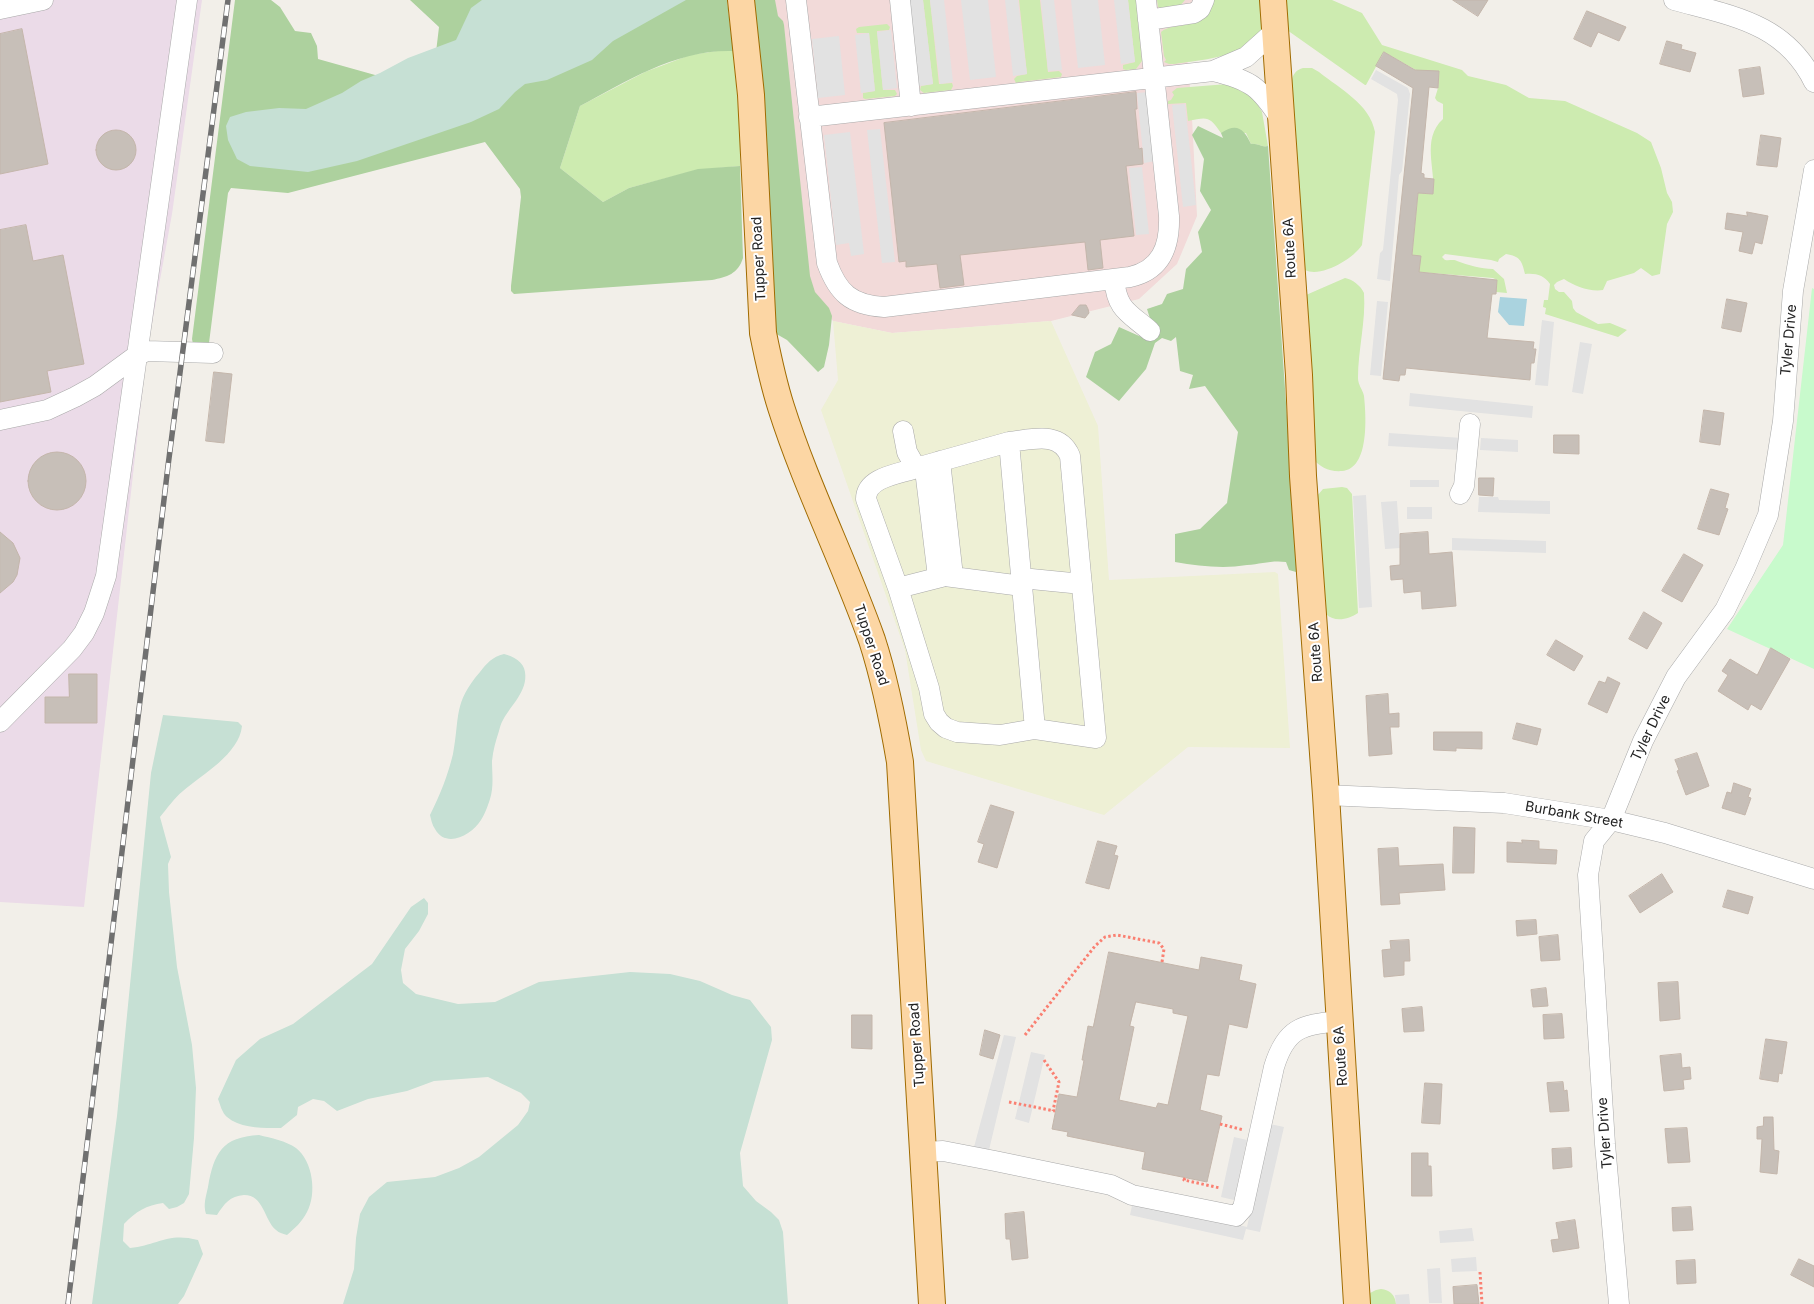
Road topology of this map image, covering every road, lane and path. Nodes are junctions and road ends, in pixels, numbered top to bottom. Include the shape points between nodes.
1 (43, 0) edge
2 (187, 0) edge
3 (741, 0) edge
4 (796, 0) edge
5 (900, 0) edge
6 (1146, 0) edge
7 (1204, 0) edge
8 (1273, 0) edge
9 (1674, 0) edge
10 (1189, 8) edge
11 (0, 9) edge
12 (1148, 20) junction
13 (1275, 31) junction
14 (1213, 71) junction
15 (1154, 78) junction
16 (1814, 82) edge
17 (911, 106) junction
18 (809, 117) junction
19 (1281, 120) junction
20 (1814, 170) edge
21 (1114, 279) junction
22 (1150, 331) dead end
23 (213, 353) dead end
24 (136, 356) junction
25 (0, 420) edge
26 (1470, 424) dead end
27 (903, 431) dead end
28 (1009, 442) junction
29 (940, 461) junction
30 (918, 467) junction
31 (1460, 494) dead end
32 (945, 576) junction
33 (1022, 582) junction
34 (1082, 584) junction
35 (898, 588) junction
36 (0, 722) edge
37 (1035, 729) junction
38 (1326, 795) junction
39 (1611, 820) junction
40 (1814, 879) edge
41 (1162, 962) dead end
42 (1339, 1021) junction
43 (1025, 1035) dead end
44 (1044, 1060) dead end
45 (1009, 1102) dead end
46 (1220, 1124) dead end
47 (1260, 1133) junction
48 (924, 1152) junction
49 (1184, 1178) dead end
50 (1220, 1188) dead end
51 (1480, 1272) dead end
52 (932, 1304) edge
53 (1357, 1304) edge
54 (1482, 1304) edge
55 (1619, 1304) edge

1 - 11 street
2 - 24 street
3 - 48 main road, Tupper Road via 751,95 763,333 770,371 781,408 872,640 893,717 903,804
4 - 18 street
5 - 17 street
6 - 12 street
7 - 10 street via 1200,8
8 - 13 main road, Route 6A
9 - 16 street via 1759,26 1798,56
10 - 12 street
12 - 15 street
13 - 14 street via 1246,57
13 - 19 main road, Route 6A
14 - 15 street
14 - 19 street via 1246,81 1268,100
15 - 17 street
15 - 21 street via 1169,216 1168,238 1165,250 1150,270
17 - 18 street
18 - 21 street via 827,263 832,277 848,298 884,307
19 - 38 main road, Route 6A
20 - 39 street, Tyler Drive via 1793,291 1783,421 1768,515 1725,610 1676,677 1655,717
21 - 22 street via 1120,305
23 - 24 street via 147,351
24 - 25 street via 75,398 47,410
24 - 36 street via 106,576 94,613 72,649
26 - 31 street via 1464,486
27 - 30 street via 907,452
28 - 29 street
28 - 33 street
28 - 34 street via 1051,438 1066,447 1070,456
29 - 30 street
29 - 32 street
30 - 32 street via 925,472
30 - 35 street via 876,482 866,493
32 - 33 street
32 - 35 street
33 - 34 street
33 - 37 street
34 - 37 street via 1096,738
35 - 37 street via 939,722 957,732 1000,735
38 - 39 street, Burbank Street via 1504,804
38 - 42 main road, Route 6A
39 - 40 street, Burbank Street
39 - 55 street, Tyler Drive via 1594,841 1588,875
41 - 43 path via 1164,949 1159,943 1117,935 1106,937 1095,946
42 - 47 street via 1307,1025 1285,1040 1274,1067
42 - 53 main road, Route 6A
44 - 45 path via 1059,1082 1054,1111
46 - 47 path
47 - 48 street via 1243,1208 1236,1216 1132,1195 1111,1185 1005,1163 944,1151
48 - 52 main road, Tupper Road
49 - 50 path
51 - 54 path

